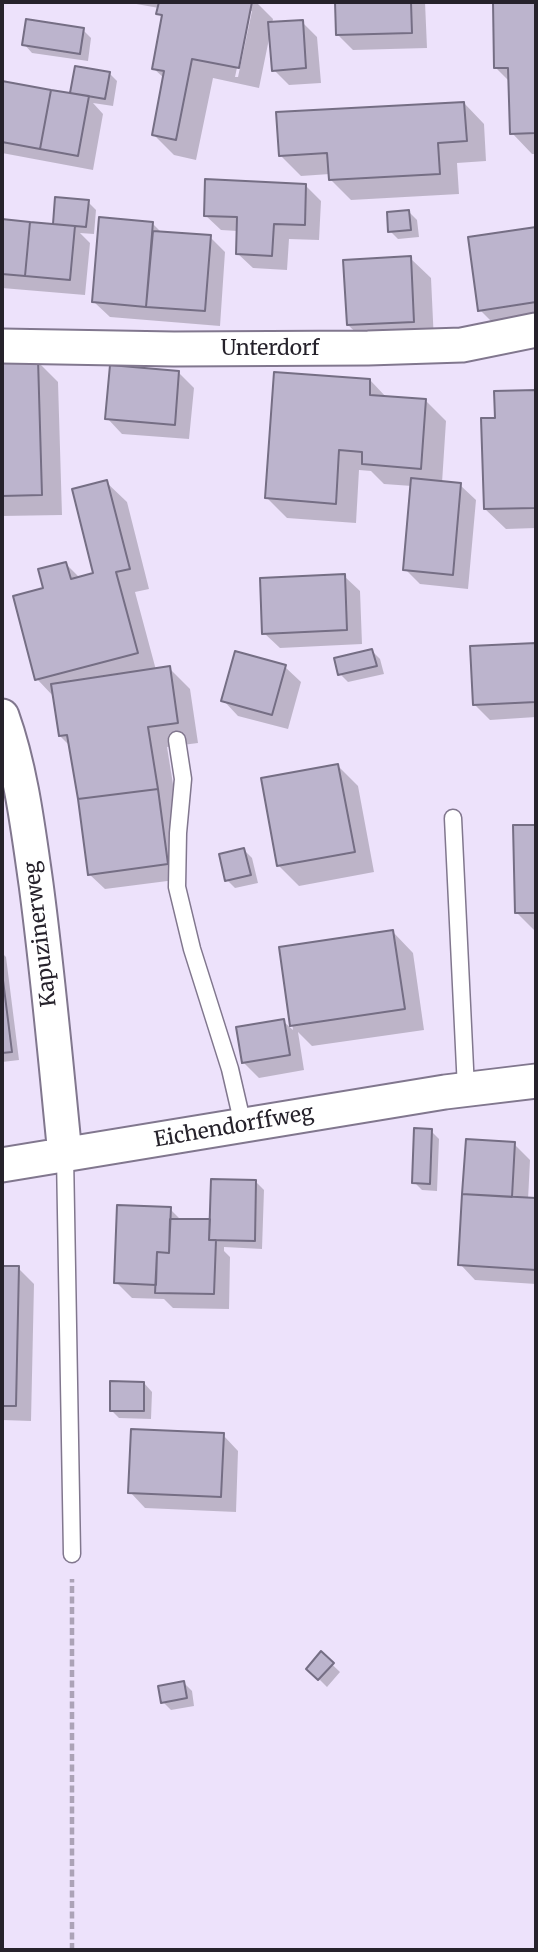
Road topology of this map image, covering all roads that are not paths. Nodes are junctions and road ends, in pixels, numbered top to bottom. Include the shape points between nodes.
1 (536, 330) edge
2 (2, 346) edge
3 (2, 716) edge
4 (177, 740) dead end
5 (453, 818) dead end
6 (536, 1081) edge
7 (466, 1089) junction
8 (243, 1125) junction
9 (65, 1155) junction
10 (2, 1165) edge
11 (72, 1554) road end

1 - 2 street, Unterdorf via 462,345 368,348
3 - 9 street, Kapuzinerweg via 27,822
4 - 8 lane via 183,779 177,887
5 - 7 lane
6 - 7 street, Eichendorffweg
7 - 8 street, Eichendorffweg
8 - 9 street, Eichendorffweg
9 - 10 street, Eichendorffweg
9 - 11 lane

